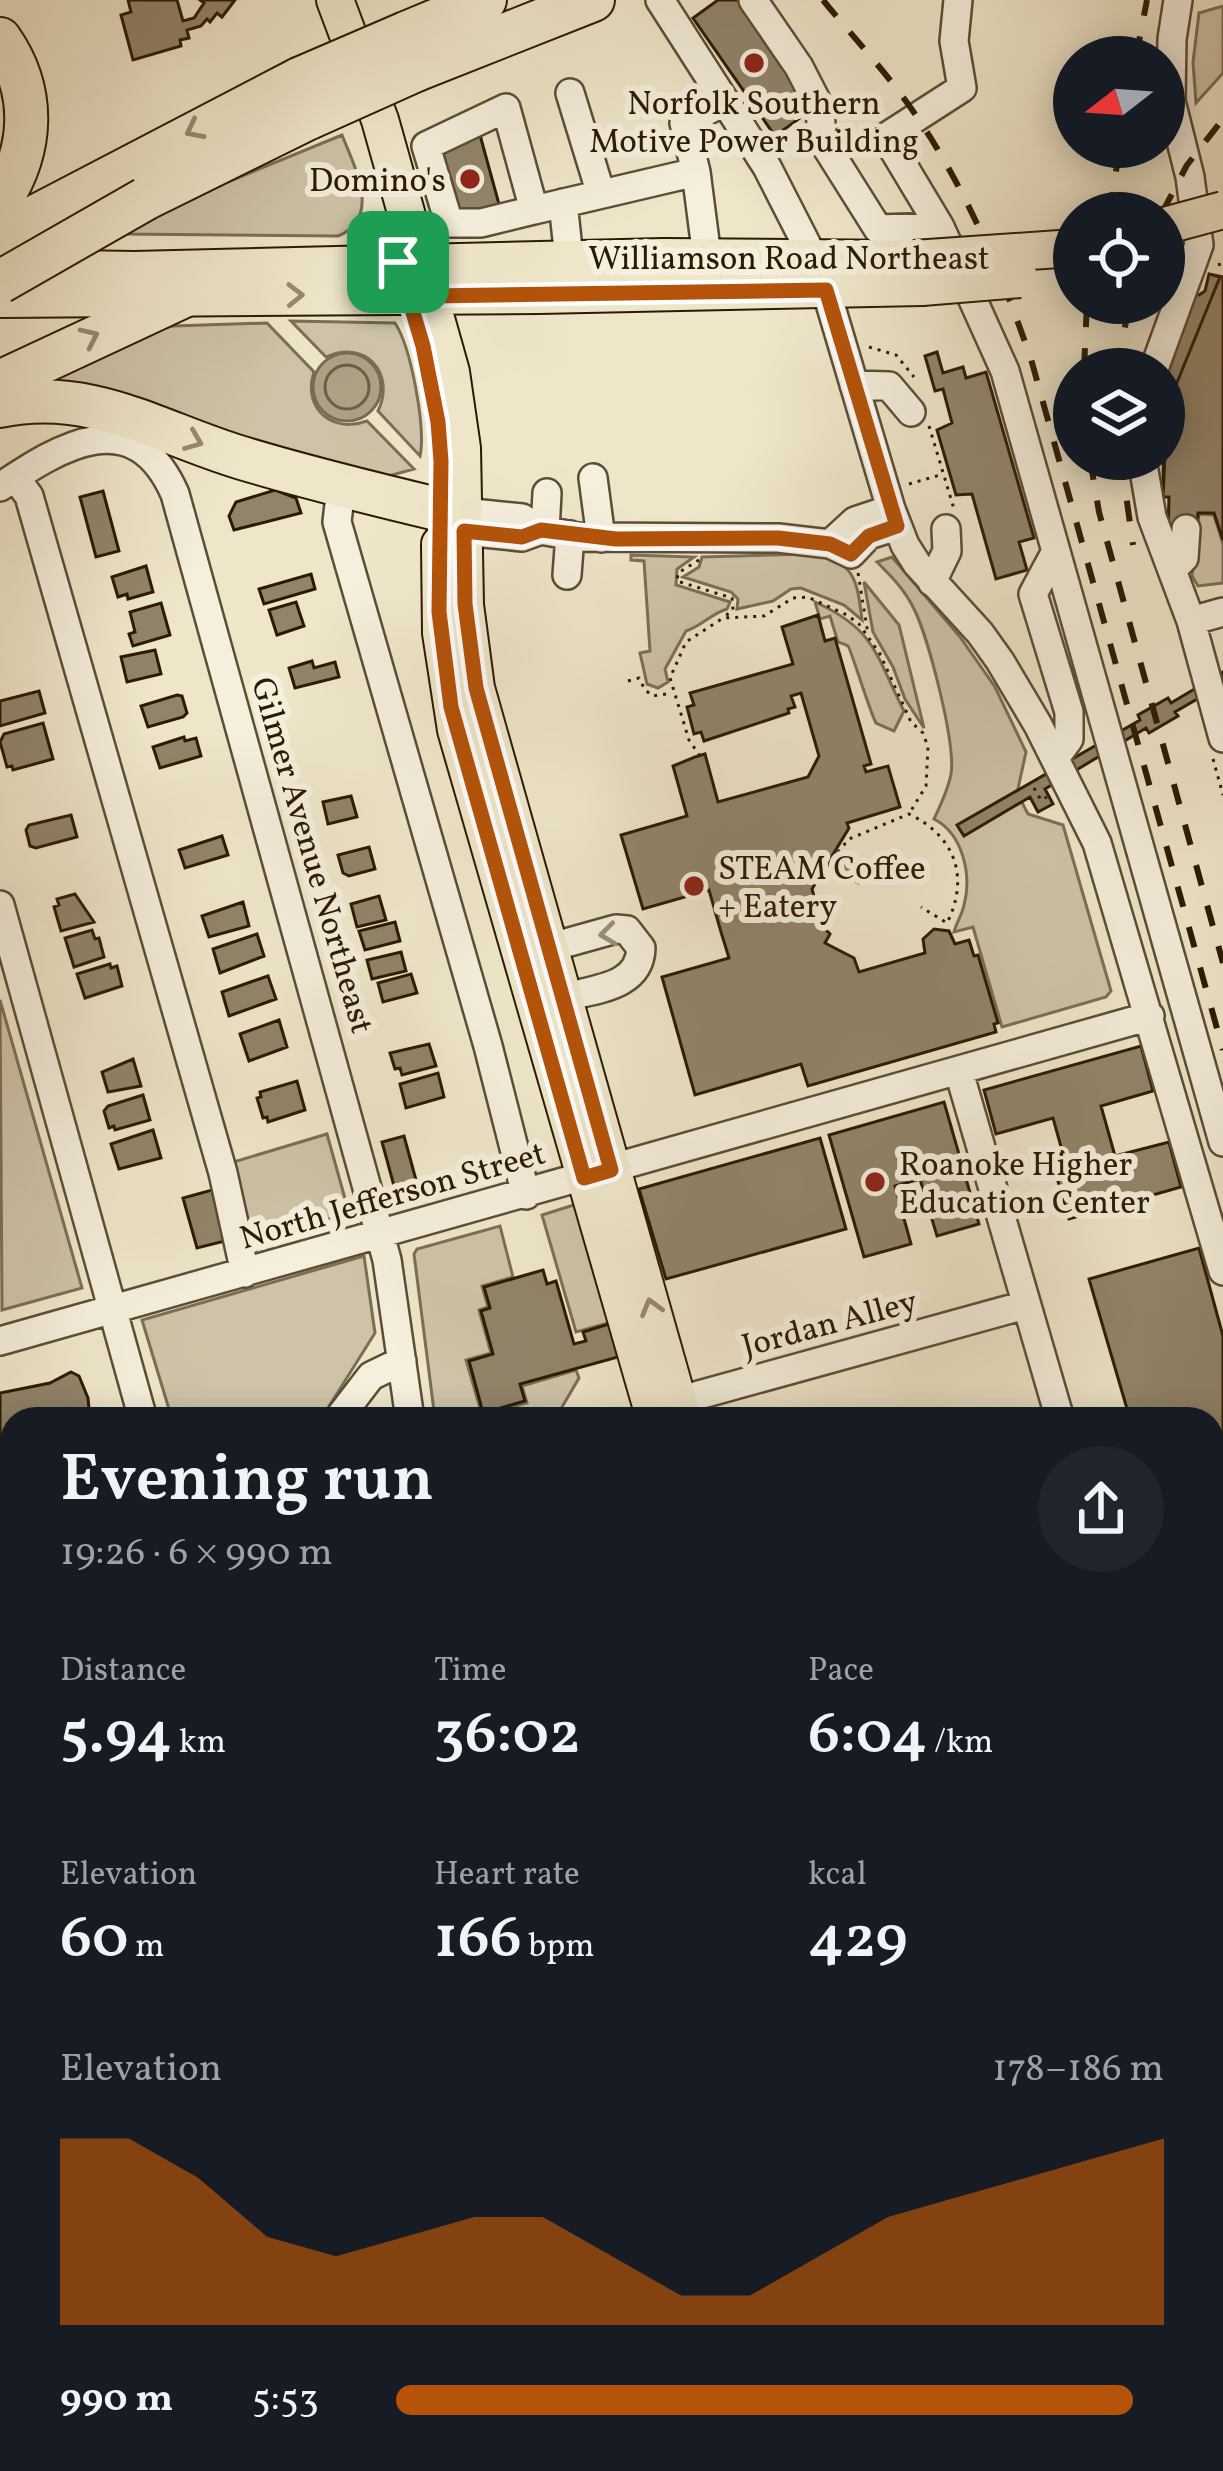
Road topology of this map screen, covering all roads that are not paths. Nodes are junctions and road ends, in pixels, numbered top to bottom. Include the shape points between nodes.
1 (485, 0) edge
2 (593, 0) edge
3 (660, 0) edge
4 (752, 0) edge
5 (958, 0) edge
6 (1178, 0) edge
7 (339, 12) edge
8 (0, 39) edge
9 (411, 51) junction
10 (570, 93) dead end
11 (304, 98) junction
12 (725, 101) junction
13 (435, 172) junction
14 (696, 172) junction
15 (399, 184) junction
16 (601, 194) junction
17 (562, 203) junction
18 (534, 210) junction
19 (1223, 210) edge
20 (1, 211) edge
21 (1185, 220) edge
22 (940, 227) junction
23 (483, 241) junction
24 (1053, 251) edge
25 (1185, 252) edge
26 (1222, 254) edge
27 (707, 257) junction
28 (569, 258) junction
29 (0, 268) edge
30 (1053, 272) edge
31 (918, 273) junction
32 (820, 275) junction
33 (414, 278) junction
34 (0, 283) edge
35 (182, 297) junction
36 (0, 299) edge
37 (1162, 348) edge
38 (0, 382) edge
39 (854, 385) junction
40 (0, 406) edge
41 (919, 415) road end
42 (592, 478) dead end
43 (1146, 480) edge
44 (8, 482) edge
45 (341, 487) junction
46 (548, 493) dead end
47 (896, 507) junction
48 (456, 518) junction
49 (950, 521) road end
50 (1186, 529) dead end
51 (552, 532) junction
52 (611, 547) junction
53 (1056, 551) junction
54 (1172, 570) junction
55 (567, 575) dead end
56 (932, 582) junction
57 (1223, 611) edge
58 (1191, 621) junction
59 (1223, 738) edge
60 (1055, 758) junction
61 (0, 905) edge
62 (548, 948) junction
63 (526, 979) junction
64 (562, 998) junction
65 (1150, 1016) junction
66 (959, 1072) junction
67 (1223, 1142) edge
68 (597, 1174) junction
69 (526, 1195) junction
70 (380, 1236) junction
71 (1223, 1271) edge
72 (245, 1273) junction
73 (1025, 1305) junction
74 (112, 1311) junction
75 (0, 1340) edge
76 (402, 1361) junction
77 (663, 1396) edge
78 (140, 1407) edge
79 (347, 1407) edge
80 (408, 1407) edge
81 (1056, 1407) edge

1 - 9 highway
2 - 9 highway
3 - 12 street
4 - 22 street via 799,67 820,108 822,140 878,229
5 - 22 street via 962,88 886,137
6 - 37 street via 1171,100 1199,244
7 - 15 main road
7 - 33 main road via 363,134
8 - 20 highway via 22,78 28,120
9 - 11 highway, bridge
10 - 16 street
11 -> 20 highway via 66,198
11 - 34 highway, bridge
12 - 14 street via 684,123
12 - 32 street via 786,199
13 - 15 street
13 - 18 street via 426,146 506,108
13 - 23 street via 449,224
14 - 16 street
14 - 27 street
15 - 33 main road
16 - 17 street
17 - 18 street
17 - 28 street
18 - 23 street
19 - 21 main road, bridge
22 - 53 street via 1005,371
23 - 28 main road, Williamson Road Northeast
23 - 33 main road, Williamson Road Northeast
24 - 31 main road, Williamson Road Northeast, bridge
25 - 26 main road
27 - 28 main road, Williamson Road Northeast
27 - 32 main road, Williamson Road Northeast
29 - 33 main road, Williamson Road Northeast
30 - 31 main road, Williamson Road Northeast, bridge
31 - 32 main road, Williamson Road Northeast
32 - 33 main road, Williamson Road Northeast
32 - 39 street
35 -> 33 main road, Williamson Road Northeast
33 - 48 main road
35 - 36 main road, Williamson Road Northeast
38 -> 35 highway
39 - 41 street via 889,386
39 - 47 street
40 -> 45 highway via 42,400 116,410 205,447
42 - 52 street
43 - 54 street
44 - 70 street, Gilmer Avenue Northeast via 66,446 113,439 158,463 176,494
44 - 72 street via 29,496
45 - 48 highway
45 - 69 street via 337,522
46 - 51 street
47 - 52 street via 845,555 778,538
47 - 56 street via 916,564
48 - 51 street via 522,537
48 - 62 main road via 476,688
48 - 63 main road via 439,612 451,707
49 - 56 street
50 - 54 street via 1184,559
51 - 52 street
51 - 55 street
53 - 60 street via 1033,594 1069,712 1069,739
53 - 67 street
54 - 58 street
56 - 60 street via 980,633
57 - 58 street
58 - 59 street
60 - 65 street via 1104,863
61 - 74 street
62 - 64 main road
64 -> 62 street via 628,979 641,948 616,929
63 - 64 street
63 - 68 main road
64 - 68 main road
65 - 66 street, North Jefferson Street
65 - 71 street
66 - 68 street, North Jefferson Street
66 - 73 street
68 - 69 street, North Jefferson Street
68 - 77 main road
69 - 70 street, North Jefferson Street
70 - 72 street, North Jefferson Street
70 - 76 street, Gilmer Avenue Northeast
72 - 74 street, North Jefferson Street
73 - 77 street, Jordan Alley
73 - 81 street
74 - 75 street, North Jefferson Street
74 - 78 street
76 - 79 street via 371,1376
76 - 80 street, Gilmer Avenue Northeast

